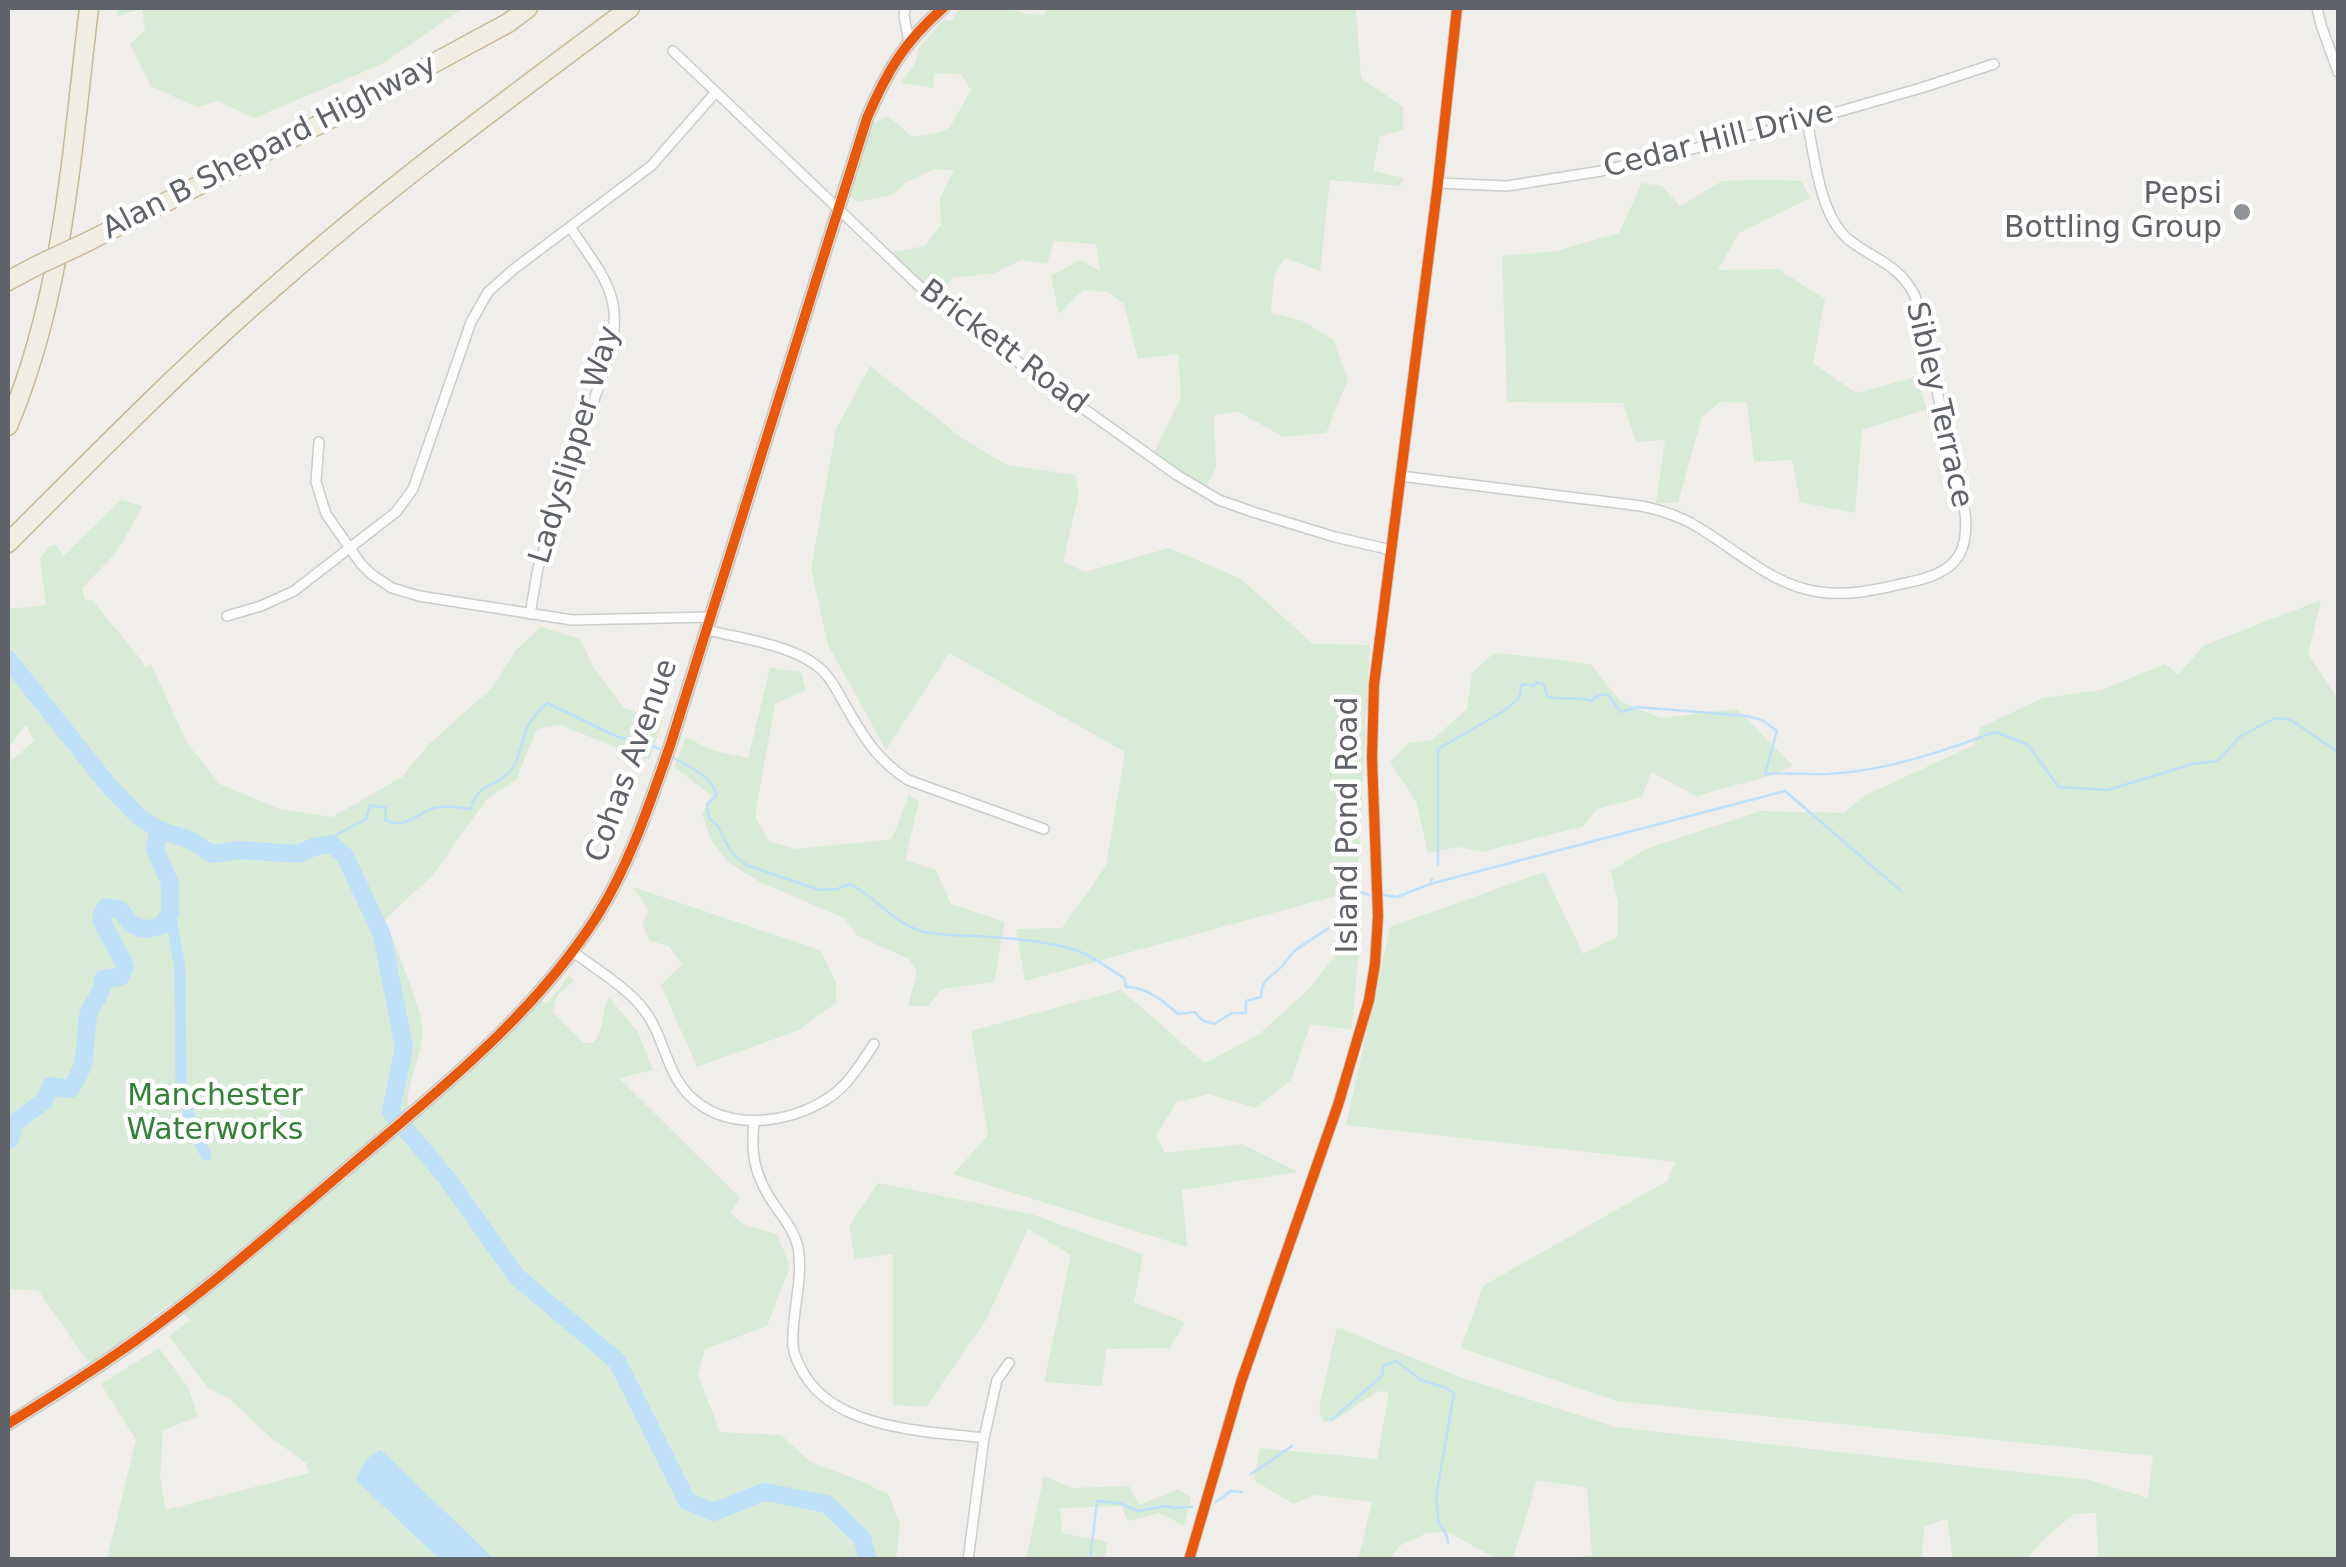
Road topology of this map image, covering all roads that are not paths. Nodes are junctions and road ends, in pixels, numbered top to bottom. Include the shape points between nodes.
1 (88, 8) edge
2 (528, 8) edge
3 (630, 8) edge
4 (906, 8) edge
5 (943, 8) edge
6 (1457, 8) edge
7 (2317, 8) edge
8 (909, 42) junction
9 (673, 51) dead end
10 (1994, 64) dead end
11 (2338, 72) edge
12 (716, 92) junction
13 (1807, 121) junction
14 (1438, 184) junction
15 (839, 211) junction
16 (570, 227) junction
17 (8, 281) edge
18 (8, 426) edge
19 (318, 442) dead end
20 (1400, 476) junction
21 (8, 543) edge
22 (350, 548) junction
23 (1391, 550) junction
24 (530, 614) junction
25 (227, 616) dead end
26 (709, 623) junction
27 (1044, 829) dead end
28 (572, 951) junction
29 (874, 1044) dead end
30 (754, 1122) junction
31 (1009, 1363) dead end
32 (8, 1424) edge
33 (984, 1438) junction
34 (968, 1560) edge
35 (1189, 1560) edge

1 - 18 highway via 53,279
2 - 17 highway, Alan B Shepard Highway, bridge via 353,107
3 - 21 highway via 272,288
4 - 8 street
5 - 8 street, Cohas Avenue
6 - 14 street, Island Pond Road
7 - 11 street
8 - 15 street, Cohas Avenue via 867,118
9 - 12 street, Brickett Road
10 - 13 street, Cedar Hill Drive
12 - 15 street, Brickett Road
12 - 16 street via 651,166
13 - 14 street, Cedar Hill Drive via 1530,184
13 - 20 street, Sibley Terrace via 1834,223 1902,274 1915,296 1964,512 1966,538 1947,570 1864,591 1816,592 1664,511
14 - 20 street, Island Pond Road
15 - 23 street, Brickett Road via 966,325 1197,489 1253,512
15 - 26 street, Cohas Avenue
16 - 22 street via 488,292 413,489 396,512
16 - 24 street, Ladyslipper Way via 608,284 616,326 538,568
19 - 22 street via 318,493
20 - 23 street, Island Pond Road
22 - 24 street via 371,574 406,593
22 - 25 street via 279,599
23 - 35 street, Island Pond Road via 1374,685 1378,916 1369,1000
24 - 26 street
26 - 27 street via 822,670 874,753 908,780
26 - 28 street, Cohas Avenue via 633,844
28 - 30 street via 644,1008 686,1092 704,1106
28 - 32 street, Cohas Avenue via 509,1026 213,1282
29 - 30 street via 832,1096 782,1119
30 - 33 street via 751,1148 761,1183 798,1248 794,1353 813,1388 871,1421
31 - 33 street via 997,1380
33 - 34 street

